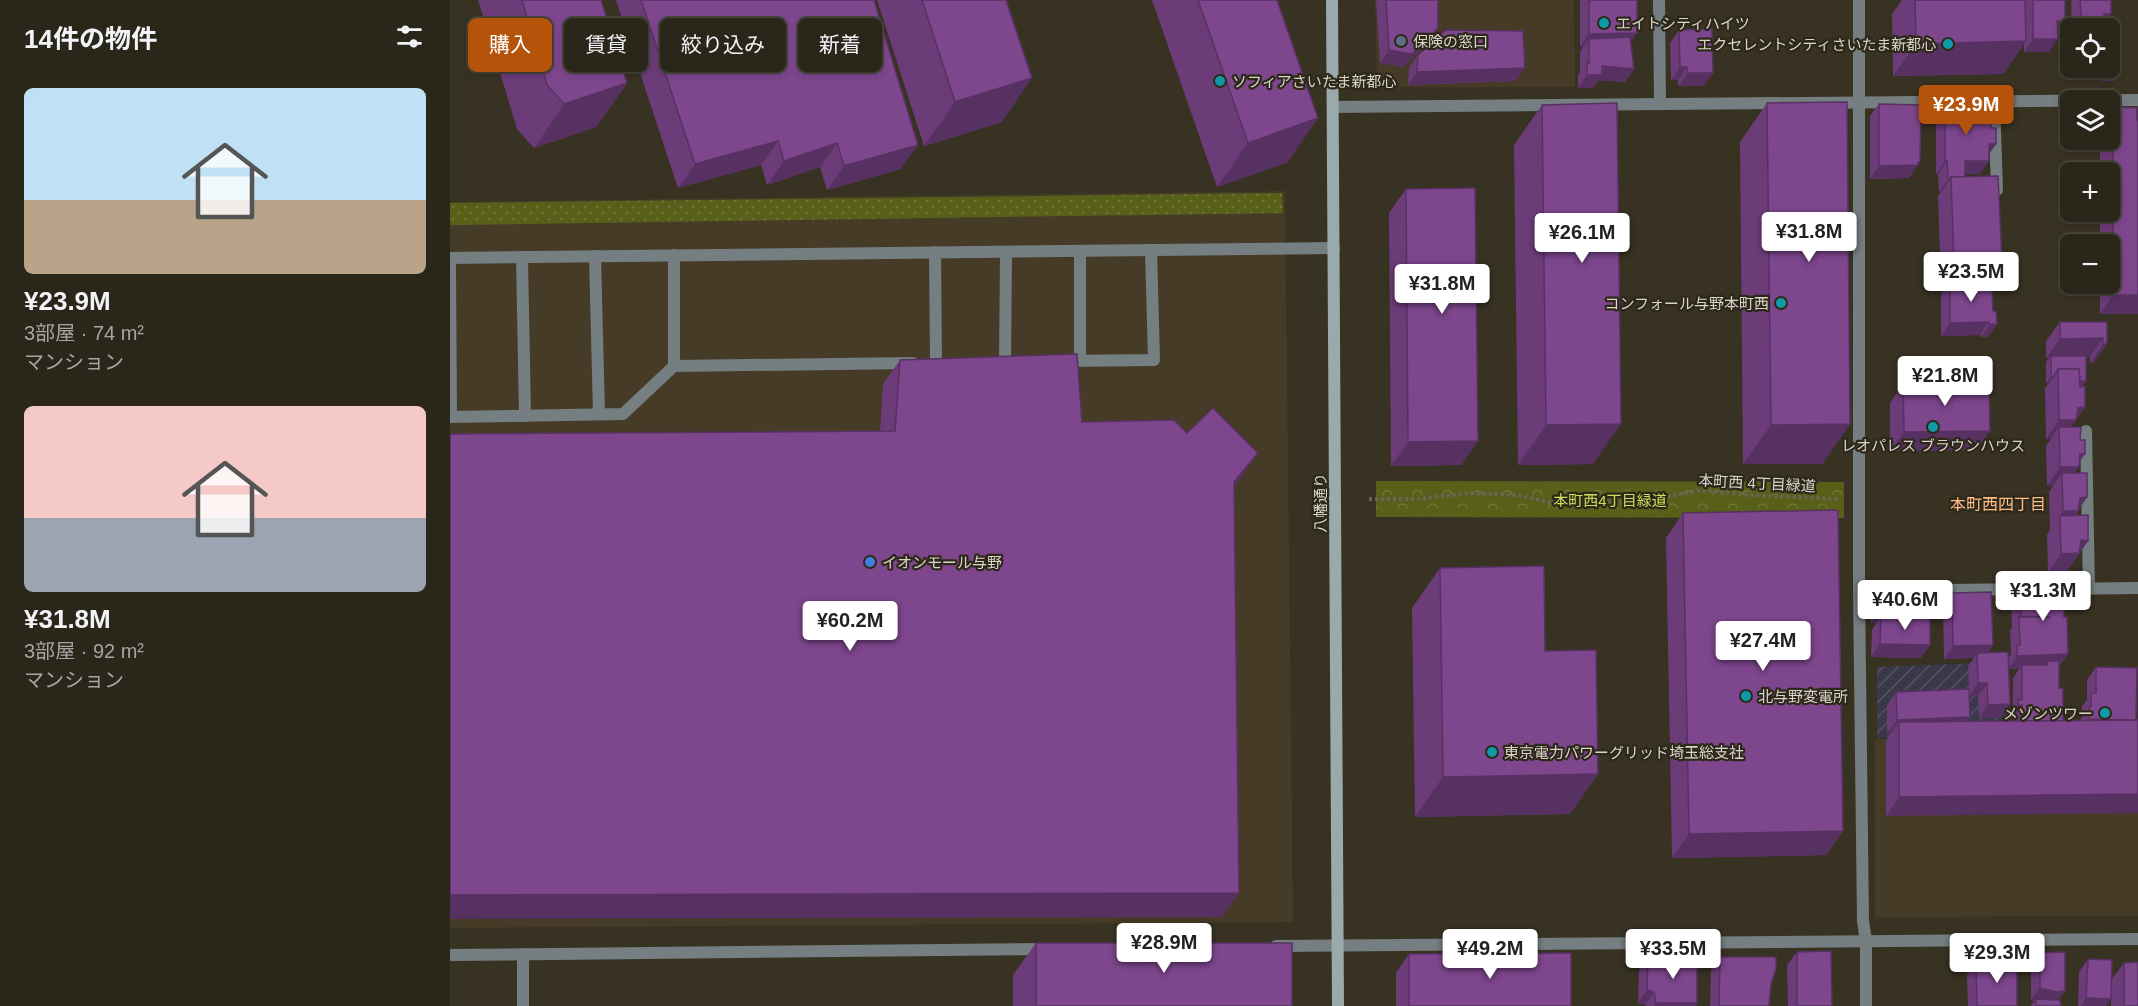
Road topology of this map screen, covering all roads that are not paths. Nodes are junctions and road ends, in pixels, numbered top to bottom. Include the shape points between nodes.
1 (1332, 0) edge
2 (1659, 0) edge
3 (1859, 0) edge
4 (2138, 100) edge
5 (1994, 101) junction
6 (1859, 102) junction
7 (1660, 103) junction
8 (1333, 107) junction
9 (1997, 206) edge
10 (1334, 248) junction
11 (1151, 250) junction
12 (1080, 251) junction
13 (935, 252) junction
14 (1006, 252) junction
15 (674, 255) junction
16 (595, 256) junction
17 (522, 257) junction
18 (450, 258) edge
19 (450, 266) edge
20 (1080, 360) junction
21 (1048, 361) edge
22 (1004, 362) edge
23 (674, 366) junction
24 (599, 414) junction
25 (525, 416) junction
26 (451, 417) edge
27 (2086, 431) dead end
28 (2089, 588) junction
29 (2138, 588) edge
30 (1859, 591) junction
31 (2138, 939) edge
32 (1866, 941) junction
33 (1336, 945) junction
34 (1268, 946) edge
35 (1056, 949) edge
36 (523, 954) junction
37 (450, 955) edge
38 (523, 1006) edge
39 (1338, 1006) edge
40 (1866, 1006) edge

1 - 8 main road, 八幡通り
2 - 7 street
3 - 6 street
4 - 5 street
5 - 6 street
5 - 9 street
6 - 7 street
6 - 30 street
7 - 8 street
8 - 10 main road, 八幡通り
10 - 11 street
10 - 33 main road, 八幡通り
11 - 12 street
11 - 20 street via 1154,360
12 - 14 street
12 - 20 street
13 - 14 street
13 - 15 street
13 - 23 street via 942,362
14 - 22 street
15 - 16 street
15 - 23 street
16 - 17 street
16 - 24 street
17 - 18 street
17 - 25 street
19 - 26 street
20 - 21 street
23 - 24 street via 623,414
24 - 25 street
25 - 26 street
27 - 28 street
28 - 29 street
28 - 30 street
30 - 32 street
31 - 32 street
32 - 33 street
32 - 40 street
33 - 34 street
33 - 39 main road, 八幡通り
35 - 36 street
36 - 37 street
36 - 38 street

